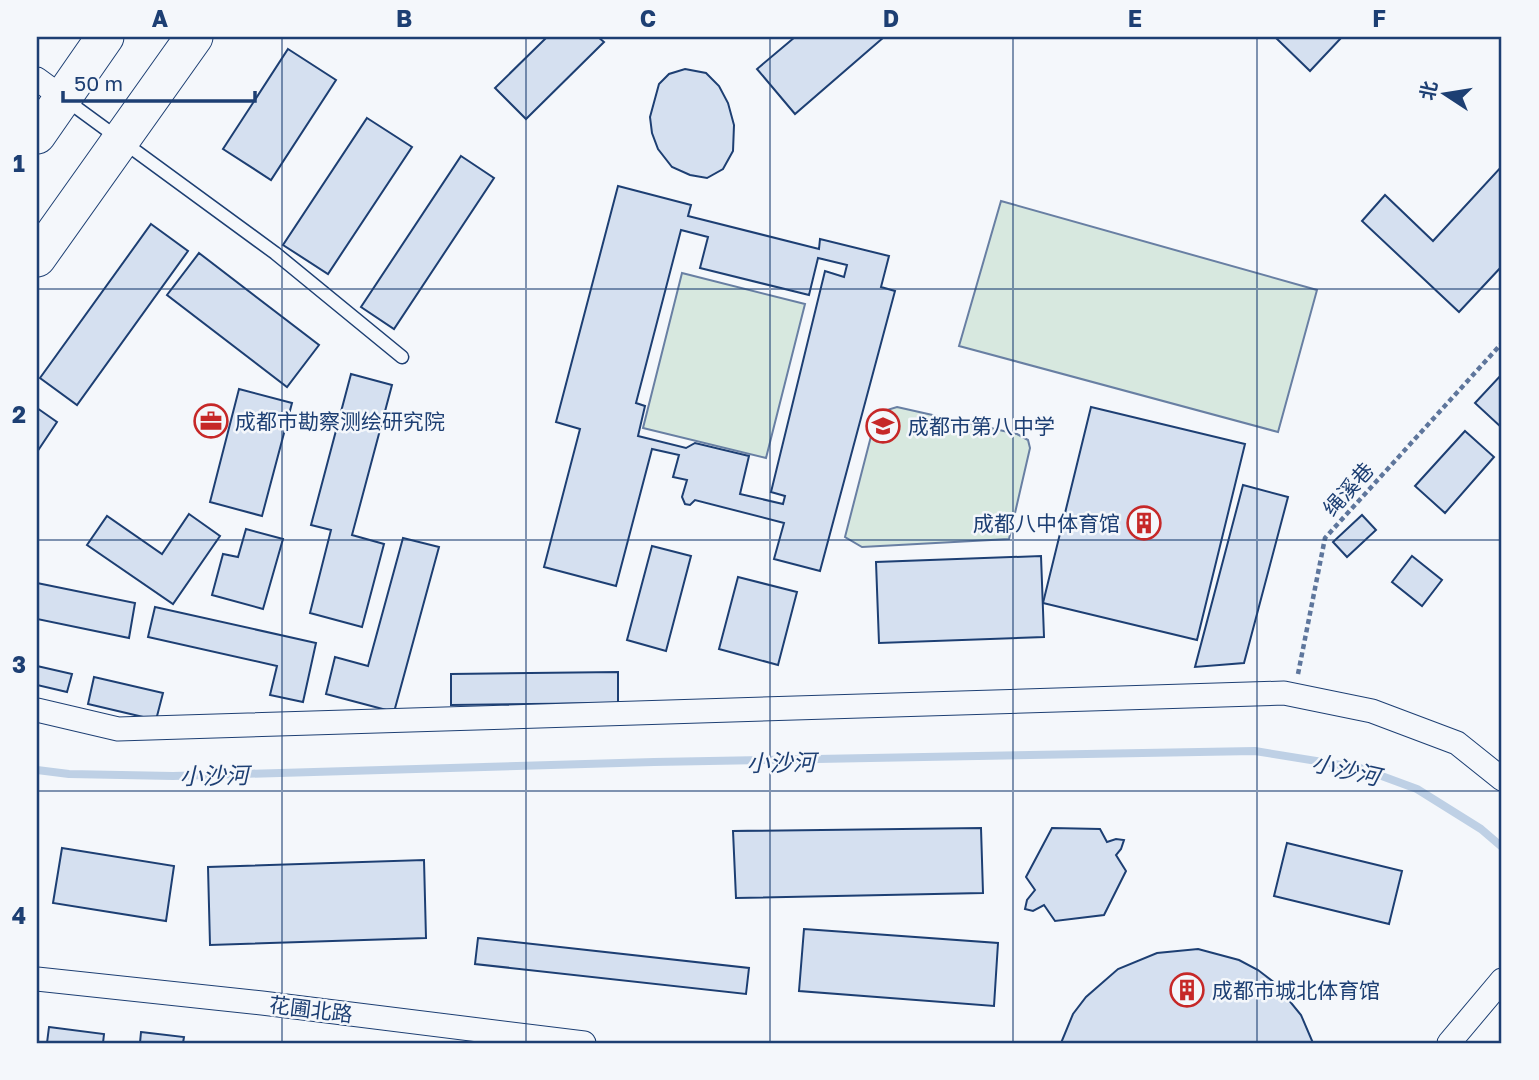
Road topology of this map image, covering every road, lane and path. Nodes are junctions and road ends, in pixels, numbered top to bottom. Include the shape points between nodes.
1 (105, 37) edge
2 (194, 37) edge
3 (50, 88) edge
4 (37, 135) edge
5 (120, 142) junction
6 (37, 258) edge
7 (1502, 343) edge
8 (402, 357) dead end
9 (1294, 695) junction
10 (37, 710) edge
11 (1502, 779) edge
12 (37, 979) edge
13 (1502, 980) edge
14 (584, 1043) edge
15 (1449, 1043) edge

1 - 3 main road
2 - 5 main road
3 - 4 main road
3 - 5 lane
5 - 6 main road
5 - 8 lane via 275,253
7 - 9 path, 绳溪巷 via 1325,538
9 - 10 street via 118,729
9 - 11 street via 1373,711 1457,743
12 - 14 street, 花圃北路
13 - 15 street

